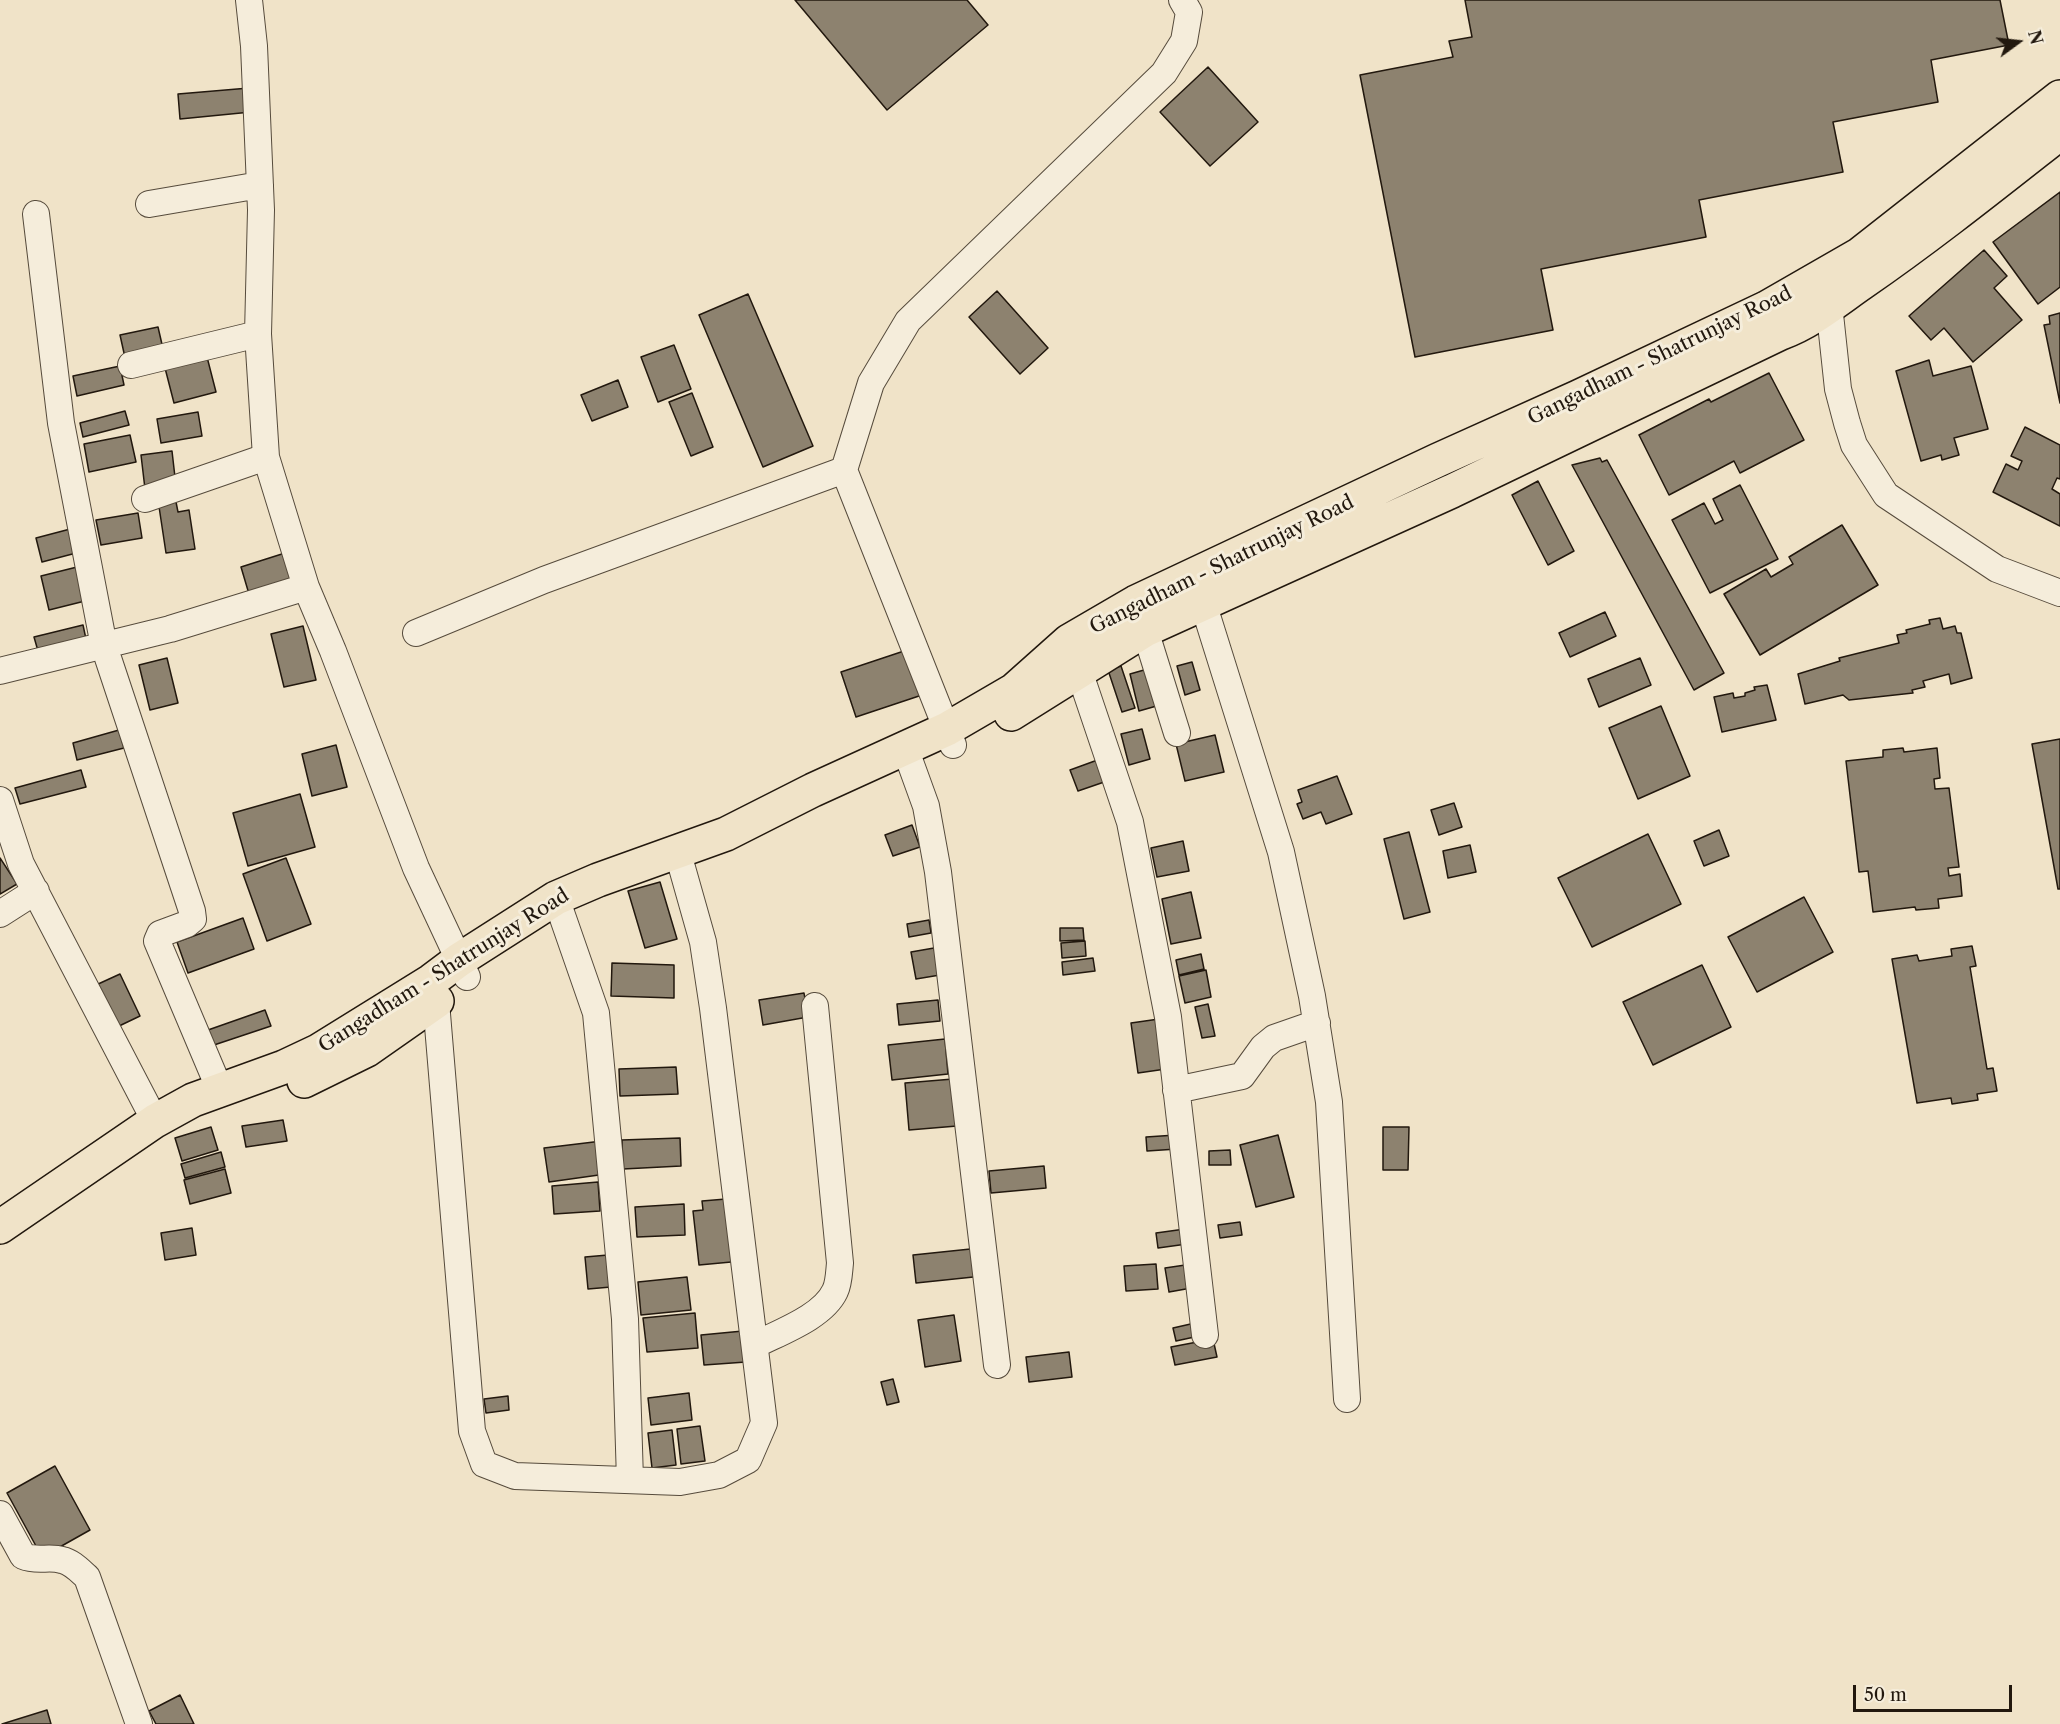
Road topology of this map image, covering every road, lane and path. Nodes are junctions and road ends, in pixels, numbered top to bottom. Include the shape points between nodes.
1 (249, 0) edge
2 (1182, 0) edge
3 (2060, 97) edge
4 (2060, 133) edge
5 (260, 185) junction
6 (149, 204) dead end
7 (36, 213) dead end
8 (1824, 291) junction
9 (258, 334) junction
10 (131, 365) dead end
11 (266, 457) junction
12 (1438, 460) junction
13 (844, 470) junction
14 (1452, 491) junction
15 (145, 499) dead end
16 (306, 587) junction
17 (1198, 589) junction
18 (2060, 593) edge
19 (1145, 630) junction
20 (416, 633) dead end
21 (104, 646) junction
22 (1074, 656) junction
23 (0, 671) edge
24 (1177, 733) dead end
25 (950, 737) junction
26 (908, 756) junction
27 (0, 800) edge
28 (679, 857) junction
29 (36, 891) junction
30 (558, 904) junction
31 (0, 914) edge
32 (463, 969) junction
33 (436, 1002) junction
34 (815, 1006) dead end
35 (1317, 1023) junction
36 (1176, 1089) junction
37 (222, 1099) junction
38 (149, 1135) junction
39 (0, 1227) edge
40 (1205, 1335) dead end
41 (755, 1345) junction
42 (997, 1365) dead end
43 (1347, 1399) dead end
44 (630, 1480) junction
45 (0, 1514) edge
46 (139, 1724) edge

1 - 5 street
2 - 13 street via 1190,12 1185,41 1164,73 908,321 871,383
3 - 8 main road, Gangadham - Shatrunjay Road via 1860,254
4 - 8 main road, Gangadham - Shatrunjay Road via 1880,271
5 - 6 street
5 - 9 street
7 - 21 street via 61,423
8 - 12 main road, Gangadham - Shatrunjay Road via 1766,308
8 - 14 main road, Gangadham - Shatrunjay Road via 1797,327
8 - 18 street via 1838,389 1847,423 1854,445 1886,495 1997,569
9 - 10 street
9 - 11 street
11 - 15 street
11 - 16 street
12 - 14 street
12 - 17 main road, Gangadham - Shatrunjay Road
13 - 20 street via 544,580
13 - 25 street
14 - 17 main road, Gangadham - Shatrunjay Road
16 - 21 street
16 - 32 street via 416,868
17 - 19 main road, Gangadham - Shatrunjay Road
17 - 22 main road, Gangadham - Shatrunjay Road via 1136,602
17 - 35 street via 1281,852
19 - 22 main road, Gangadham - Shatrunjay Road
19 - 24 street
21 - 23 street
21 - 37 street via 192,910 193,920 160,934 157,941
22 - 25 main road, Gangadham - Shatrunjay Road via 1014,690
22 - 36 street via 1130,822 1167,1017
25 - 26 main road, Gangadham - Shatrunjay Road
26 - 28 main road, Gangadham - Shatrunjay Road via 813,790
26 - 42 street via 926,806 938,872
27 - 29 street via 21,864
28 - 30 main road, Gangadham - Shatrunjay Road via 598,880
28 - 41 street via 703,942
29 - 31 street
29 - 38 street
30 - 32 main road, Gangadham - Shatrunjay Road
30 - 44 street via 596,1013 625,1319
32 - 33 main road, Gangadham - Shatrunjay Road
32 - 37 main road, Gangadham - Shatrunjay Road via 431,981 318,1051
33 - 37 main road, Gangadham - Shatrunjay Road via 358,1055 290,1088
33 - 44 street via 472,1431 484,1464 515,1476
34 - 41 street via 840,1263 837,1288 820,1311
35 - 36 street via 1274,1038 1242,1076
35 - 43 street via 1329,1102
36 - 40 street
37 - 38 main road, Gangadham - Shatrunjay Road via 193,1100
38 - 39 main road, Gangadham - Shatrunjay Road
41 - 44 street via 765,1423 748,1460 719,1475 680,1482
45 - 46 street via 23,1556 62,1560 87,1577

